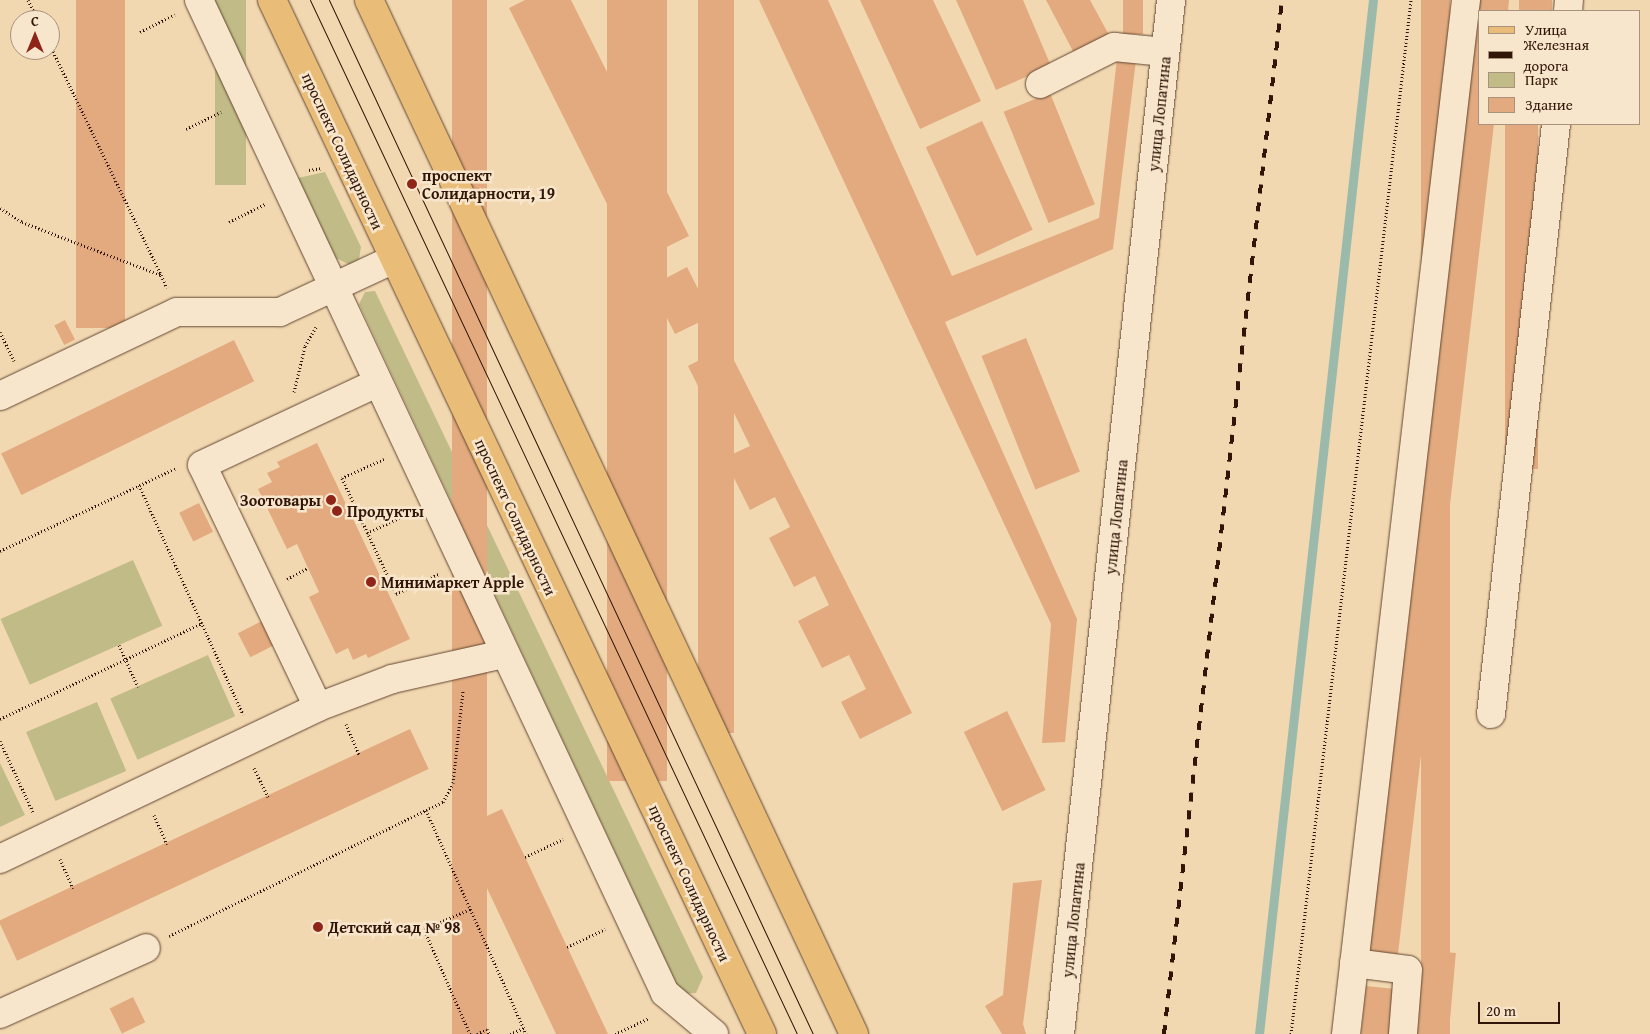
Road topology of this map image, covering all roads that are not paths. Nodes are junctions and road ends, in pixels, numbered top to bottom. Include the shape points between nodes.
1 (272, 0) edge
2 (369, 0) edge
3 (1171, 0) edge
4 (1466, 0) edge
5 (188, 7) edge
6 (1165, 52) junction
7 (1040, 84) dead end
8 (1556, 125) edge
9 (394, 259) junction
10 (333, 289) junction
11 (377, 383) junction
12 (0, 396) edge
13 (504, 654) junction
14 (318, 707) junction
15 (1491, 714) dead end
16 (0, 859) edge
17 (146, 948) road end
18 (1354, 963) junction
19 (0, 1014) edge
20 (714, 1034) edge
21 (762, 1034) edge
22 (854, 1034) edge
23 (1060, 1034) edge
24 (1346, 1034) edge
25 (1403, 1034) edge

1 - 9 main road, проспект Солидарности
2 - 22 main road
3 - 6 street, улица Лопатина
4 - 18 street
5 - 10 street
6 - 7 street via 1114,47
6 - 23 street, улица Лопатина
8 - 15 street
9 - 10 street
9 - 21 main road, проспект Солидарности
10 - 11 street
10 - 12 street via 280,312 177,312
11 - 13 street
11 - 14 street via 202,465
13 - 14 street via 392,679
13 - 20 street via 665,993
14 - 16 street
17 - 19 street
18 - 24 street
18 - 25 street via 1408,970

